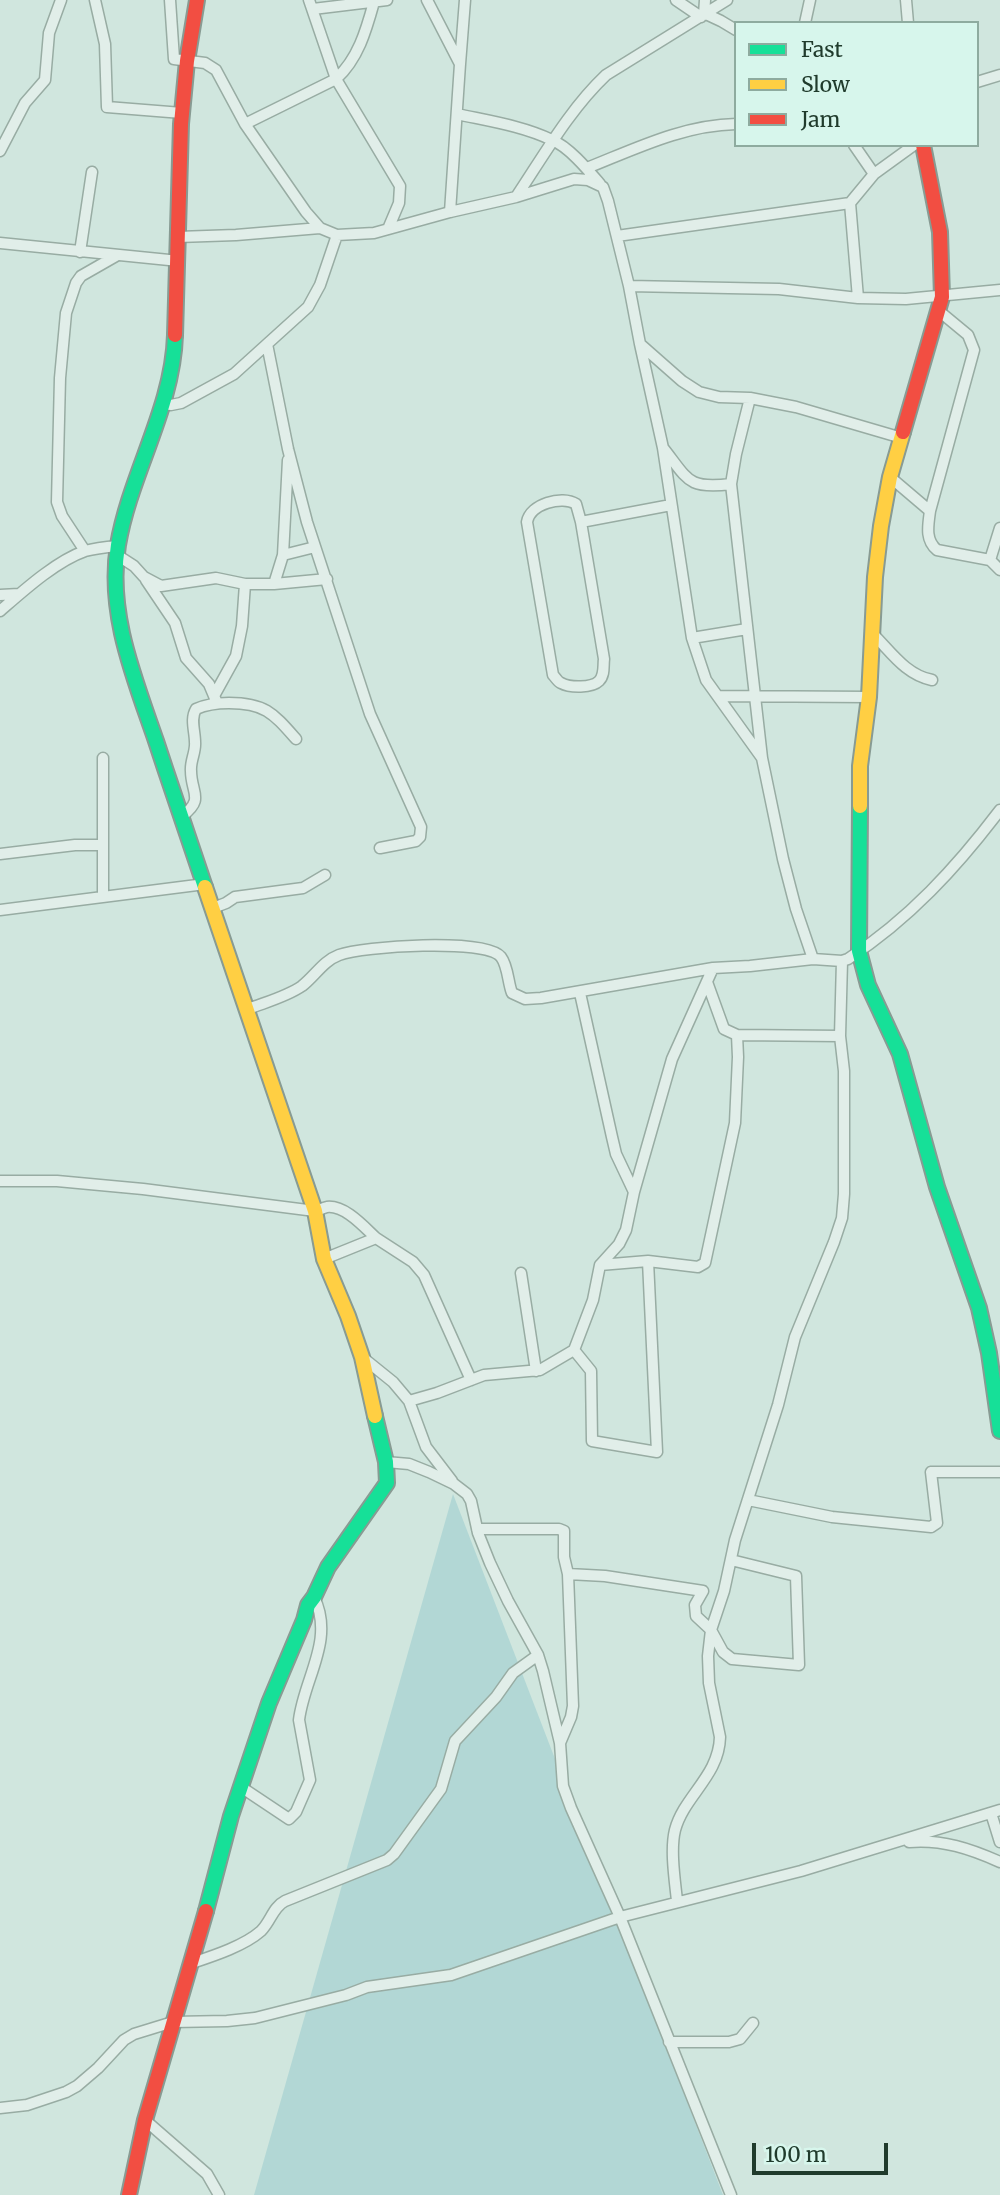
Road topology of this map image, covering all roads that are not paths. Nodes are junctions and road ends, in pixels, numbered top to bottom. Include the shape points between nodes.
1 (61, 0) edge
2 (95, 0) edge
3 (170, 0) edge
4 (197, 0) edge
5 (387, 0) edge
6 (427, 0) edge
7 (465, 0) edge
8 (676, 0) edge
9 (705, 0) edge
10 (810, 0) edge
11 (906, 0) edge
12 (374, 2) junction
13 (724, 2) edge
14 (311, 5) edge
15 (704, 16) junction
16 (721, 20) junction
17 (805, 21) edge
18 (908, 21) edge
19 (734, 29) edge
20 (187, 61) junction
21 (460, 64) junction
22 (1000, 75) edge
23 (336, 79) junction
24 (979, 81) edge
25 (182, 113) junction
26 (457, 114) junction
27 (245, 124) junction
28 (734, 124) edge
29 (554, 140) junction
30 (855, 147) edge
31 (911, 147) edge
32 (923, 147) edge
33 (0, 151) edge
34 (586, 168) junction
35 (92, 172) dead end
36 (874, 174) junction
37 (603, 187) junction
38 (516, 197) junction
39 (850, 203) junction
40 (450, 212) junction
41 (320, 228) junction
42 (388, 229) junction
43 (337, 235) junction
44 (617, 236) junction
45 (178, 237) junction
46 (0, 243) edge
47 (80, 252) junction
48 (116, 256) junction
49 (178, 261) junction
50 (629, 286) junction
51 (1000, 290) edge
52 (858, 298) junction
53 (941, 304) junction
54 (640, 344) junction
55 (267, 345) junction
56 (750, 398) junction
57 (162, 404) junction
58 (902, 438) junction
59 (663, 448) junction
60 (288, 449) junction
61 (890, 477) junction
62 (731, 484) junction
63 (671, 505) junction
64 (930, 511) junction
65 (581, 522) junction
66 (1000, 528) edge
67 (315, 547) junction
68 (117, 550) junction
69 (85, 551) junction
70 (283, 555) junction
71 (990, 560) junction
72 (1000, 570) edge
73 (144, 577) junction
74 (327, 579) junction
75 (245, 584) junction
76 (274, 584) junction
77 (20, 594) junction
78 (0, 595) edge
79 (0, 611) edge
80 (747, 629) junction
81 (873, 634) junction
82 (692, 638) junction
83 (932, 680) dead end
84 (718, 696) junction
85 (756, 697) junction
86 (869, 697) junction
87 (216, 699) junction
88 (296, 739) dead end
89 (103, 758) dead end
90 (762, 758) junction
91 (1000, 810) edge
92 (182, 816) junction
93 (103, 845) junction
94 (380, 848) dead end
95 (0, 853) edge
96 (325, 875) dead end
97 (205, 884) junction
98 (103, 897) junction
99 (214, 908) junction
100 (0, 911) edge
101 (859, 951) junction
102 (813, 960) junction
103 (842, 961) junction
104 (713, 968) junction
105 (707, 982) junction
106 (580, 993) junction
107 (248, 1009) junction
108 (737, 1035) junction
109 (840, 1036) junction
110 (0, 1181) edge
111 (634, 1192) junction
112 (315, 1211) junction
113 (376, 1238) junction
114 (324, 1259) junction
115 (648, 1261) junction
116 (600, 1265) junction
117 (522, 1273) dead end
118 (574, 1350) junction
119 (362, 1357) junction
120 (536, 1371) junction
121 (471, 1380) junction
122 (410, 1401) junction
123 (1000, 1431) edge
124 (386, 1462) junction
125 (1000, 1472) edge
126 (454, 1484) junction
127 (748, 1500) junction
128 (477, 1529) junction
129 (731, 1560) junction
130 (568, 1574) junction
131 (703, 1591) junction
132 (724, 1591) junction
133 (314, 1597) junction
134 (711, 1630) junction
135 (538, 1656) junction
136 (560, 1743) junction
137 (241, 1787) junction
138 (995, 1812) edge
139 (894, 1843) junction
140 (1000, 1843) edge
141 (1000, 1862) edge
142 (677, 1901) junction
143 (620, 1917) junction
144 (192, 1963) junction
145 (173, 2022) junction
146 (753, 2023) dead end
147 (669, 2042) junction
148 (0, 2108) edge
149 (145, 2120) junction
150 (130, 2195) edge
151 (219, 2195) edge
152 (731, 2195) edge

1 - 33 street via 49,33 45,80 25,103
2 - 25 street via 105,44 107,107
3 - 20 street via 173,57
4 - 20 street
5 - 12 street
6 - 21 street
7 - 21 street
8 - 15 street
9 - 15 street
10 - 17 street
11 - 18 street
12 - 14 street
12 - 23 street via 361,43
13 - 15 street
13 - 16 street
14 - 23 street
15 - 16 street
15 - 29 street via 606,75
16 - 19 street
20 - 25 street
20 - 27 street via 205,62 216,70
21 - 26 street
22 - 24 street
23 - 27 street
23 - 42 street via 400,186 399,203
25 - 45 street
26 - 29 street
26 - 40 street
27 - 41 street
28 - 34 street via 677,133
29 - 34 street
29 - 38 street
30 - 36 street
31 - 36 street
32 - 53 street via 938,219
34 - 37 street
35 - 47 street
36 - 39 street
37 - 38 street via 573,179
37 - 44 street
38 - 40 street
39 - 44 street
39 - 52 street
40 - 42 street
41 - 43 street
41 - 45 street
42 - 43 street
43 - 55 street via 314,298
44 - 50 street
45 - 49 street
46 - 47 street
47 - 48 street
48 - 49 street
48 - 69 street via 76,283 61,352 57,502
49 - 57 street via 173,364
50 - 52 street via 779,289
50 - 54 street
51 - 53 street
52 - 53 street
53 - 58 street
53 - 64 street via 968,335 974,350
54 - 56 street via 699,392
54 - 59 street
55 - 57 street via 212,387 181,403
55 - 60 street
56 - 58 street
56 - 62 street
57 - 68 street via 131,492
58 - 61 street
59 - 62 street via 692,482
59 - 63 street
60 - 67 street
60 - 70 street
61 - 64 street
61 - 81 street via 881,526
62 - 80 street
63 - 65 street
63 - 82 street
64 - 71 street via 929,538 937,550
65 - 65 street via 576,504 565,500 532,511 527,522 553,675 570,686 596,683 604,659
66 - 71 street
67 - 70 street
67 - 74 street
68 - 69 street
68 - 73 street
68 - 92 street via 116,592 123,639
69 - 77 street
70 - 76 street
71 - 72 street
73 - 75 street via 162,586 216,578
73 - 87 street via 172,617 186,658
74 - 76 street
74 - 94 street via 370,714 421,827 416,841
75 - 76 street
75 - 87 street via 236,656
77 - 78 street
77 - 79 street
80 - 82 street
80 - 85 street
81 - 83 street via 910,671
81 - 86 street
82 - 84 street via 706,680
84 - 85 street
84 - 90 street
85 - 86 street
85 - 90 street
86 - 101 street via 860,766
87 - 88 street via 254,704 278,719
87 - 92 street via 193,713 195,743 190,769 196,799
89 - 93 street
90 - 102 street via 783,859
91 - 101 street via 927,896
92 - 97 street
93 - 95 street
93 - 98 street
96 - 99 street via 303,888 235,897
97 - 98 street
97 - 99 street
98 - 100 street
99 - 107 street
101 - 103 street
101 - 123 street via 868,985 900,1054 937,1187 979,1308
102 - 103 street
102 - 104 street
103 - 109 street
104 - 105 street
104 - 106 street
105 - 108 street via 724,1029
105 - 111 street via 672,1059
106 - 107 street via 516,997 500,956 475,947 388,947 338,956 289,994
106 - 111 street via 612,1137
107 - 112 street
108 - 109 street
108 - 115 street via 735,1123 705,1263 698,1267
109 - 127 street via 844,1071 842,1218 795,1337
110 - 112 street via 131,1188
111 - 116 street via 626,1230
112 - 113 street via 327,1207 340,1210
112 - 114 street
113 - 114 street
113 - 121 street via 422,1271
114 - 119 street
115 - 116 street
115 - 118 street via 657,1452 592,1441 592,1371
116 - 118 street via 593,1300
117 - 120 street
118 - 120 street
119 - 122 street
119 - 124 street
120 - 121 street
121 - 122 street
122 - 126 street via 422,1440
124 - 126 street via 409,1464
124 - 133 street via 384,1489 328,1567
125 - 127 street via 931,1472 937,1523 930,1527 832,1517
126 - 128 street via 467,1494
127 - 129 street
128 - 130 street via 564,1531
128 - 135 street
129 - 132 street
129 - 134 street via 796,1576 799,1665 732,1659
130 - 131 street
130 - 136 street via 573,1706
131 - 132 street
131 - 134 street via 695,1605 696,1616
132 - 134 street
133 - 137 street via 269,1703
133 - 137 street via 321,1611 321,1633 299,1720 309,1783 289,1819
134 - 142 street via 709,1683 720,1746 675,1831
135 - 136 street
135 - 144 street via 513,1673 458,1737 442,1789 394,1854 279,1904 260,1932
136 - 143 street via 565,1791
137 - 144 street
138 - 139 street
138 - 140 street
139 - 141 street via 953,1844
139 - 142 street
142 - 143 street
143 - 145 street via 451,1975 367,1987 255,2018
143 - 147 street
144 - 145 street
145 - 148 street via 129,2036 66,2092
145 - 149 street
146 - 147 street via 740,2039 729,2042
147 - 152 street
149 - 150 street
149 - 151 street via 207,2174

